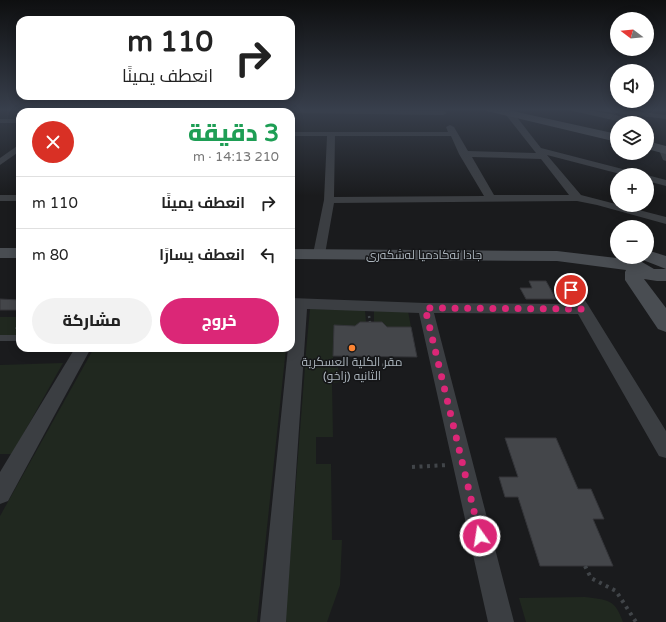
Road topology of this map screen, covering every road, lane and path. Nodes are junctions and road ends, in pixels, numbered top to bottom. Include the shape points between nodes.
1 (331, 138) edge
2 (456, 138) edge
3 (527, 138) edge
4 (654, 148) edge
5 (16, 151) edge
6 (541, 153) junction
7 (665, 153) edge
8 (464, 154) junction
9 (0, 162) edge
10 (610, 169) edge
11 (654, 180) edge
12 (666, 183) edge
13 (0, 198) edge
14 (16, 198) edge
15 (576, 198) junction
16 (491, 199) junction
17 (329, 200) junction
18 (666, 222) edge
19 (666, 246) edge
20 (0, 253) edge
21 (16, 253) edge
22 (610, 253) edge
23 (654, 253) edge
24 (295, 254) edge
25 (319, 254) junction
26 (557, 256) junction
27 (610, 261) edge
28 (654, 262) edge
29 (666, 263) edge
30 (639, 264) edge
31 (644, 264) edge
32 (666, 275) edge
33 (571, 290) dead end
34 (296, 303) edge
35 (425, 308) junction
36 (583, 309) junction
37 (666, 324) edge
38 (0, 338) edge
39 (16, 338) edge
40 (81, 352) edge
41 (295, 365) junction
42 (402, 365) dead end
43 (666, 449) edge
44 (463, 465) junction
45 (412, 467) dead end
46 (0, 492) edge
47 (585, 566) dead end
48 (273, 622) edge
49 (501, 622) edge
50 (636, 622) edge

1 - 17 street
2 - 8 street
3 - 6 street
4 - 7 main road
5 - 9 street
6 - 8 street
6 - 10 street
6 - 15 street
8 - 16 street
11 - 12 street
13 - 14 street
15 - 16 street
15 - 18 street
16 - 17 street
17 - 25 street
19 - 23 main road
20 - 21 main road
22 - 26 main road via 587,252
24 - 25 main road, جادا ئه‌كادميا له‌شكه‌رى
25 - 26 main road, جادا ئه‌كادميا له‌شكه‌رى
26 - 27 main road
28 - 29 main road
30 - 37 main road via 634,272 635,280
31 - 32 main road via 653,275
33 - 36 street
34 - 35 street
34 - 41 street
35 - 36 street
35 - 44 street
36 - 43 street
38 - 39 lane
40 - 46 street
41 - 42 path
41 - 48 street
44 - 45 path
44 - 49 street
47 - 50 path via 591,578 616,591

